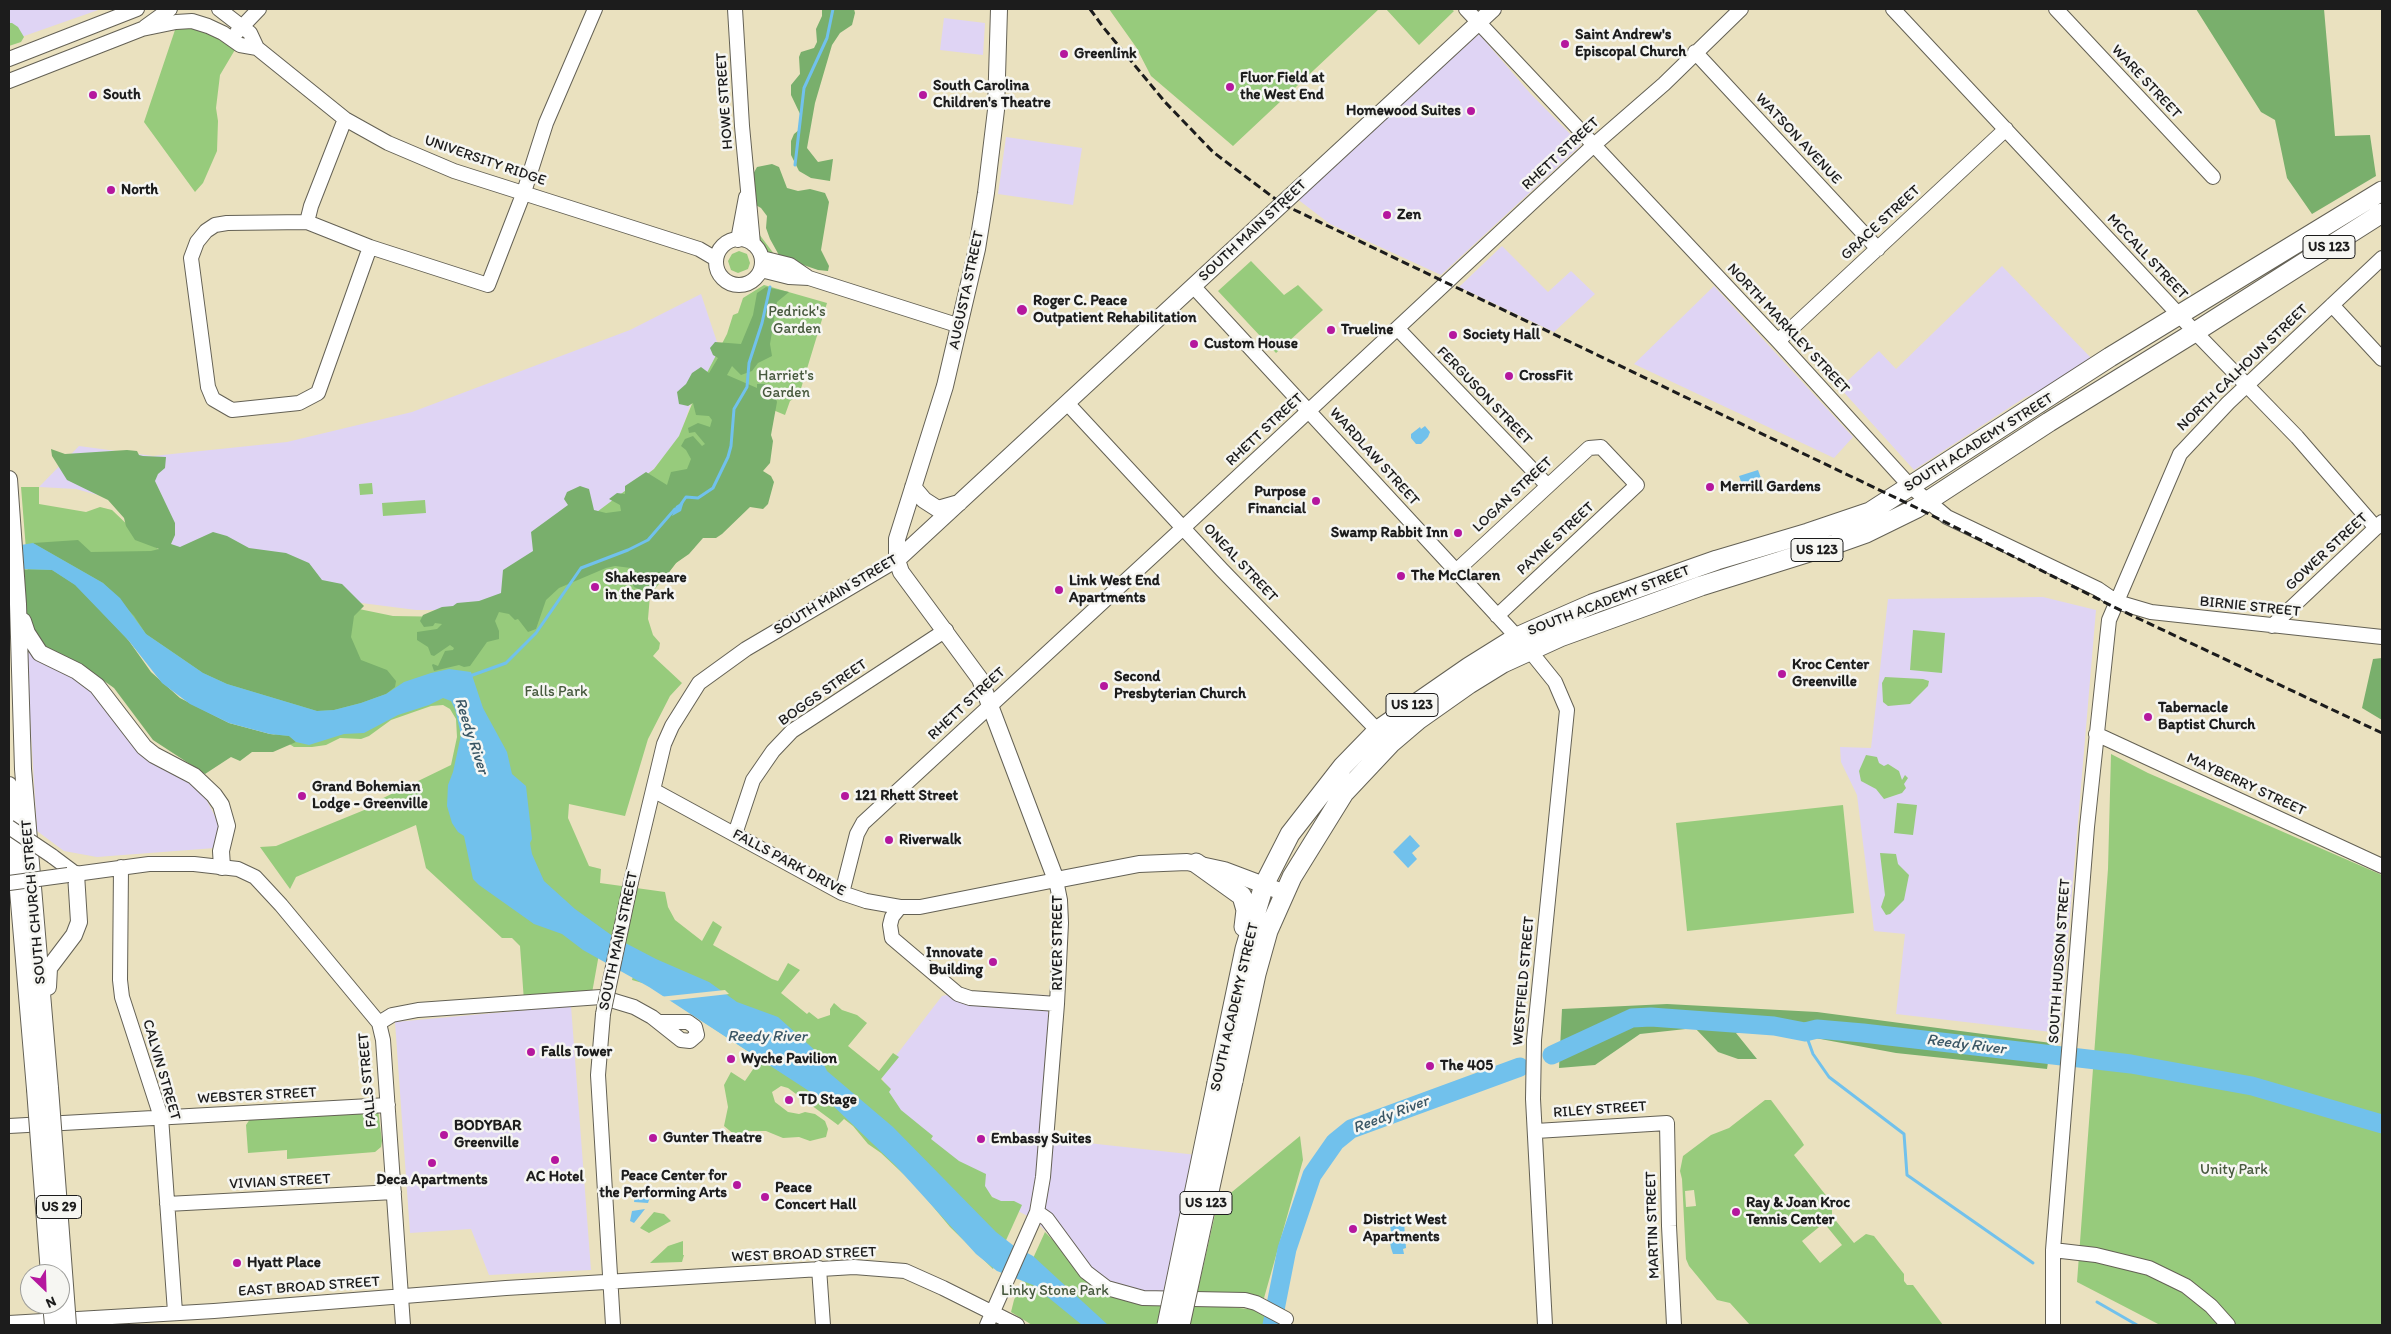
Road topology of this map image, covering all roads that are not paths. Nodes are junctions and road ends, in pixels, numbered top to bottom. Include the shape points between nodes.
1 (137, 9) edge
2 (170, 9) edge
3 (219, 9) edge
4 (259, 9) edge
5 (595, 9) edge
6 (735, 9) edge
7 (1466, 9) edge
8 (1493, 9) edge
9 (1741, 9) edge
10 (1893, 9) edge
11 (2056, 9) edge
12 (998, 10) edge
13 (1479, 22) junction
14 (242, 26) junction
15 (142, 29) junction
16 (231, 38) junction
17 (257, 48) junction
18 (1695, 52) junction
19 (9, 59) edge
20 (9, 81) edge
21 (345, 119) junction
22 (2006, 129) junction
23 (1595, 144) junction
24 (2213, 177) dead end
25 (747, 191) junction
26 (2382, 191) edge
27 (524, 192) junction
28 (2382, 213) edge
29 (307, 222) junction
30 (731, 242) junction
31 (753, 244) junction
32 (370, 247) junction
33 (699, 249) junction
34 (1878, 249) junction
35 (2382, 258) edge
36 (716, 259) junction
37 (761, 264) junction
38 (1193, 286) junction
39 (2332, 306) junction
40 (2180, 316) junction
41 (960, 326) junction
42 (1398, 329) junction
43 (2195, 332) junction
44 (1778, 341) junction
45 (2382, 359) edge
46 (2247, 386) junction
47 (1068, 402) junction
48 (1309, 411) junction
49 (9, 479) edge
50 (1546, 485) junction
51 (1637, 485) joint
52 (1910, 486) junction
53 (913, 488) junction
54 (1927, 500) junction
55 (960, 503) junction
56 (2379, 525) edge
57 (1184, 527) junction
58 (897, 560) junction
59 (1456, 571) junction
60 (2117, 602) junction
61 (18, 604) junction
62 (1497, 616) junction
63 (2272, 626) junction
64 (946, 630) junction
65 (1517, 637) junction
66 (2382, 637) edge
67 (1530, 651) junction
68 (990, 704) junction
69 (2096, 734) junction
70 (1384, 737) junction
71 (9, 785) edge
72 (653, 790) junction
73 (9, 827) edge
74 (735, 834) junction
75 (1196, 863) junction
76 (2382, 866) edge
77 (120, 867) junction
78 (222, 867) junction
79 (72, 874) junction
80 (1056, 880) junction
81 (9, 884) edge
82 (1264, 885) junction
83 (842, 893) junction
84 (1285, 893) junction
85 (18, 906) junction
86 (900, 906) junction
87 (9, 938) edge
88 (1244, 950) junction
89 (1057, 1004) junction
90 (659, 1022) dead end
91 (379, 1023) junction
92 (47, 1042) junction
93 (1225, 1082) junction
94 (42, 1089) junction
95 (388, 1105) junction
96 (161, 1117) junction
97 (1667, 1123) joint
98 (9, 1126) edge
99 (1536, 1131) junction
100 (394, 1192) junction
101 (167, 1204) junction
102 (1037, 1212) junction
103 (2053, 1250) junction
104 (49, 1264) edge
105 (819, 1268) junction
106 (611, 1282) junction
107 (401, 1296) junction
108 (175, 1312) junction
109 (989, 1319) edge
110 (1286, 1319) dead end
111 (9, 1322) edge
112 (68, 1325) edge
113 (403, 1325) edge
114 (613, 1325) edge
115 (823, 1325) edge
116 (1017, 1325) edge
117 (1167, 1325) edge
118 (1180, 1325) edge
119 (1545, 1325) edge
120 (1674, 1325) edge
121 (2053, 1325) edge
122 (2228, 1325) edge

1 - 19 street
2 - 15 street
3 - 14 street, UNIVERSITY RIDGE
4 - 14 street
5 - 27 street via 546,123
6 - 25 street, HOWE STREET
7 - 13 street, NORTH MARKLEY STREET
8 - 13 main road, SOUTH MAIN STREET
9 - 18 street, RHETT STREET
10 - 22 street, MCCALL STREET
11 - 24 street, WARE STREET
12 - 41 main road, AUGUSTA STREET via 1000,36 990,163 977,249
13 - 23 street, NORTH MARKLEY STREET
13 - 38 main road, SOUTH MAIN STREET
14 - 16 street
14 - 17 street, UNIVERSITY RIDGE via 250,33
15 - 16 street, UNIVERSITY RIDGE via 192,21
15 - 20 street, UNIVERSITY RIDGE
16 - 17 street, UNIVERSITY RIDGE via 240,45
17 - 21 street, UNIVERSITY RIDGE
18 - 23 street, RHETT STREET via 1664,84
18 - 34 street, WATSON AVENUE
21 - 27 street, UNIVERSITY RIDGE via 388,143 454,171
21 - 29 street
22 - 34 street, GRACE STREET
22 - 40 street, MCCALL STREET
23 - 42 street, RHETT STREET
23 - 44 street, NORTH MARKLEY STREET
25 - 30 street, HOWE STREET
25 - 31 street, HOWE STREET
26 - 40 highway, SOUTH ACADEMY STREET / US 123
27 - 32 street via 488,285
27 - 33 street, UNIVERSITY RIDGE
28 - 43 highway, SOUTH ACADEMY STREET / US 123
29 - 32 street
29 - 32 street via 215,225 197,242 191,258 208,387 214,399 232,410 299,403 318,394
30 - 31 street
30 - 33 street, UNIVERSITY RIDGE
30 - 36 street
31 - 37 street
33 - 36 street, UNIVERSITY RIDGE
34 - 44 street, GRACE STREET
35 - 39 street, NORTH CALHOUN STREET
36 - 37 street via 720,276 732,284 750,282
37 - 41 street via 789,277 809,278
38 - 47 main road, SOUTH MAIN STREET
38 - 48 street, WARDLAW STREET
39 - 45 street
39 - 46 street, NORTH CALHOUN STREET
40 - 43 street, MCCALL STREET
40 - 52 highway, SOUTH ACADEMY STREET / US 123
41 - 53 main road, AUGUSTA STREET
42 - 48 street, RHETT STREET
42 - 50 street, FERGUSON STREET
43 - 46 street, MCCALL STREET
43 - 54 highway, SOUTH ACADEMY STREET / US 123
44 - 52 street, NORTH MARKLEY STREET
46 - 56 street, MCCALL STREET
46 - 60 street, NORTH CALHOUN STREET via 2180,454
47 - 55 main road, SOUTH MAIN STREET
47 - 57 street, ONEAL STREET
48 - 57 street, RHETT STREET
48 - 59 street, WARDLAW STREET
49 - 61 main road, SOUTH CHURCH STREET / US 29
50 - 51 street, LOGAN STREET via 1595,446 1606,452
50 - 59 street, LOGAN STREET
51 - 62 street, PAYNE STREET
52 - 54 street, NORTH MARKLEY STREET
52 - 65 highway, SOUTH ACADEMY STREET / US 123 via 1870,512 1717,560 1619,595
53 - 55 main road via 938,509
53 - 58 main road, AUGUSTA STREET via 898,539
54 - 60 street, NORTH MARKLEY STREET via 1947,517 2098,589
54 - 67 highway, SOUTH ACADEMY STREET / US 123 via 1866,533 1648,604
55 - 58 main road, SOUTH MAIN STREET
56 - 63 street, GOWER STREET
57 - 68 street, RHETT STREET
57 - 70 street, ONEAL STREET
58 - 64 main road, RIVER STREET via 901,572
58 - 72 street, SOUTH MAIN STREET via 746,649 700,683 664,744
59 - 62 street, WARDLAW STREET
60 - 63 street, BIRNIE STREET via 2151,612
60 - 69 street, SOUTH HUDSON STREET via 2109,620
61 - 78 main road via 27,634 40,653 77,671 97,686 144,747 194,776 214,794 228,826 221,851
61 - 92 main road, SOUTH CHURCH STREET / US 29 via 23,769
62 - 65 street, WARDLAW STREET
63 - 66 street, BIRNIE STREET
64 - 68 main road, RIVER STREET via 980,680
64 - 74 street, BOGGS STREET via 792,731 753,780
65 - 67 street, WARDLAW STREET
65 - 70 highway, SOUTH ACADEMY STREET / US 123 via 1421,699
67 - 70 highway, SOUTH ACADEMY STREET / US 123 via 1503,663 1418,720
67 - 99 street, WESTFIELD STREET via 1554,682 1567,710 1534,1040
68 - 80 main road, RIVER STREET
68 - 83 street, RHETT STREET via 863,823 857,834
69 - 76 street, MAYBERRY STREET
69 - 103 street, SOUTH HUDSON STREET
70 - 82 highway, SOUTH ACADEMY STREET / US 123 via 1343,766 1290,834
70 - 84 highway, SOUTH ACADEMY STREET / US 123 via 1311,844
71 - 85 main road, SOUTH CHURCH STREET / US 29
72 - 74 street, FALLS PARK DRIVE
72 - 106 street, SOUTH MAIN STREET, bridge via 603,1014 598,1075
73 - 79 street, bridge
74 - 83 street, FALLS PARK DRIVE
75 - 80 main road, FALLS PARK DRIVE via 1139,864
75 - 82 main road, FALLS PARK DRIVE
75 - 88 highway via 1242,896 1246,910
77 - 78 street via 171,863
77 - 79 street
77 - 96 street, CALVIN STREET via 122,997
78 - 91 street, FALLS STREET via 255,877
79 - 81 street, bridge
79 - 92 main road via 79,922 74,935 49,968
80 - 86 street, FALLS PARK DRIVE via 945,903
80 - 89 street, RIVER STREET via 1061,923
82 - 84 main road, FALLS PARK DRIVE
82 - 88 highway, SOUTH ACADEMY STREET / US 123
83 - 86 street, FALLS PARK DRIVE via 866,901
84 - 93 highway, SOUTH ACADEMY STREET / US 123 via 1269,928
85 - 87 main road
85 - 94 main road, SOUTH CHURCH STREET / US 29
86 - 89 street via 890,925 892,938 963,997
88 - 93 highway, SOUTH ACADEMY STREET / US 123
89 - 102 street, RIVER STREET via 1043,1177
90 - 91 street via 634,1007 601,997 418,1010 392,1014
91 - 95 street, FALLS STREET via 384,1040
92 - 94 main road, SOUTH CHURCH STREET / US 29
93 - 117 highway, SOUTH ACADEMY STREET / US 123, bridge
93 - 118 highway, SOUTH ACADEMY STREET / US 123, bridge
94 - 104 main road, SOUTH CHURCH STREET / US 29, bridge
94 - 112 main road, SOUTH CHURCH STREET / US 29, bridge
95 - 96 street, WEBSTER STREET
95 - 100 street, FALLS STREET
96 - 98 street, WEBSTER STREET
96 - 101 street, CALVIN STREET
97 - 99 street, RILEY STREET
97 - 120 street, MARTIN STREET via 1668,1226
99 - 119 street, WESTFIELD STREET
100 - 101 street, VIVIAN STREET
100 - 107 street, FALLS STREET
101 - 108 street, CALVIN STREET
102 - 109 street, RIVER STREET
102 - 110 street via 1047,1219 1086,1272 1107,1288 1143,1298 1256,1303
103 - 121 street, SOUTH HUDSON STREET
103 - 122 street via 2096,1254 2149,1268 2186,1286
105 - 106 street, WEST BROAD STREET
105 - 109 street, WEST BROAD STREET via 865,1267 905,1271
105 - 115 street
106 - 107 street, EAST BROAD STREET
106 - 114 street, SOUTH MAIN STREET
107 - 108 street, EAST BROAD STREET
107 - 113 street, FALLS STREET
108 - 111 street, EAST BROAD STREET
109 - 116 street, WEST BROAD STREET

